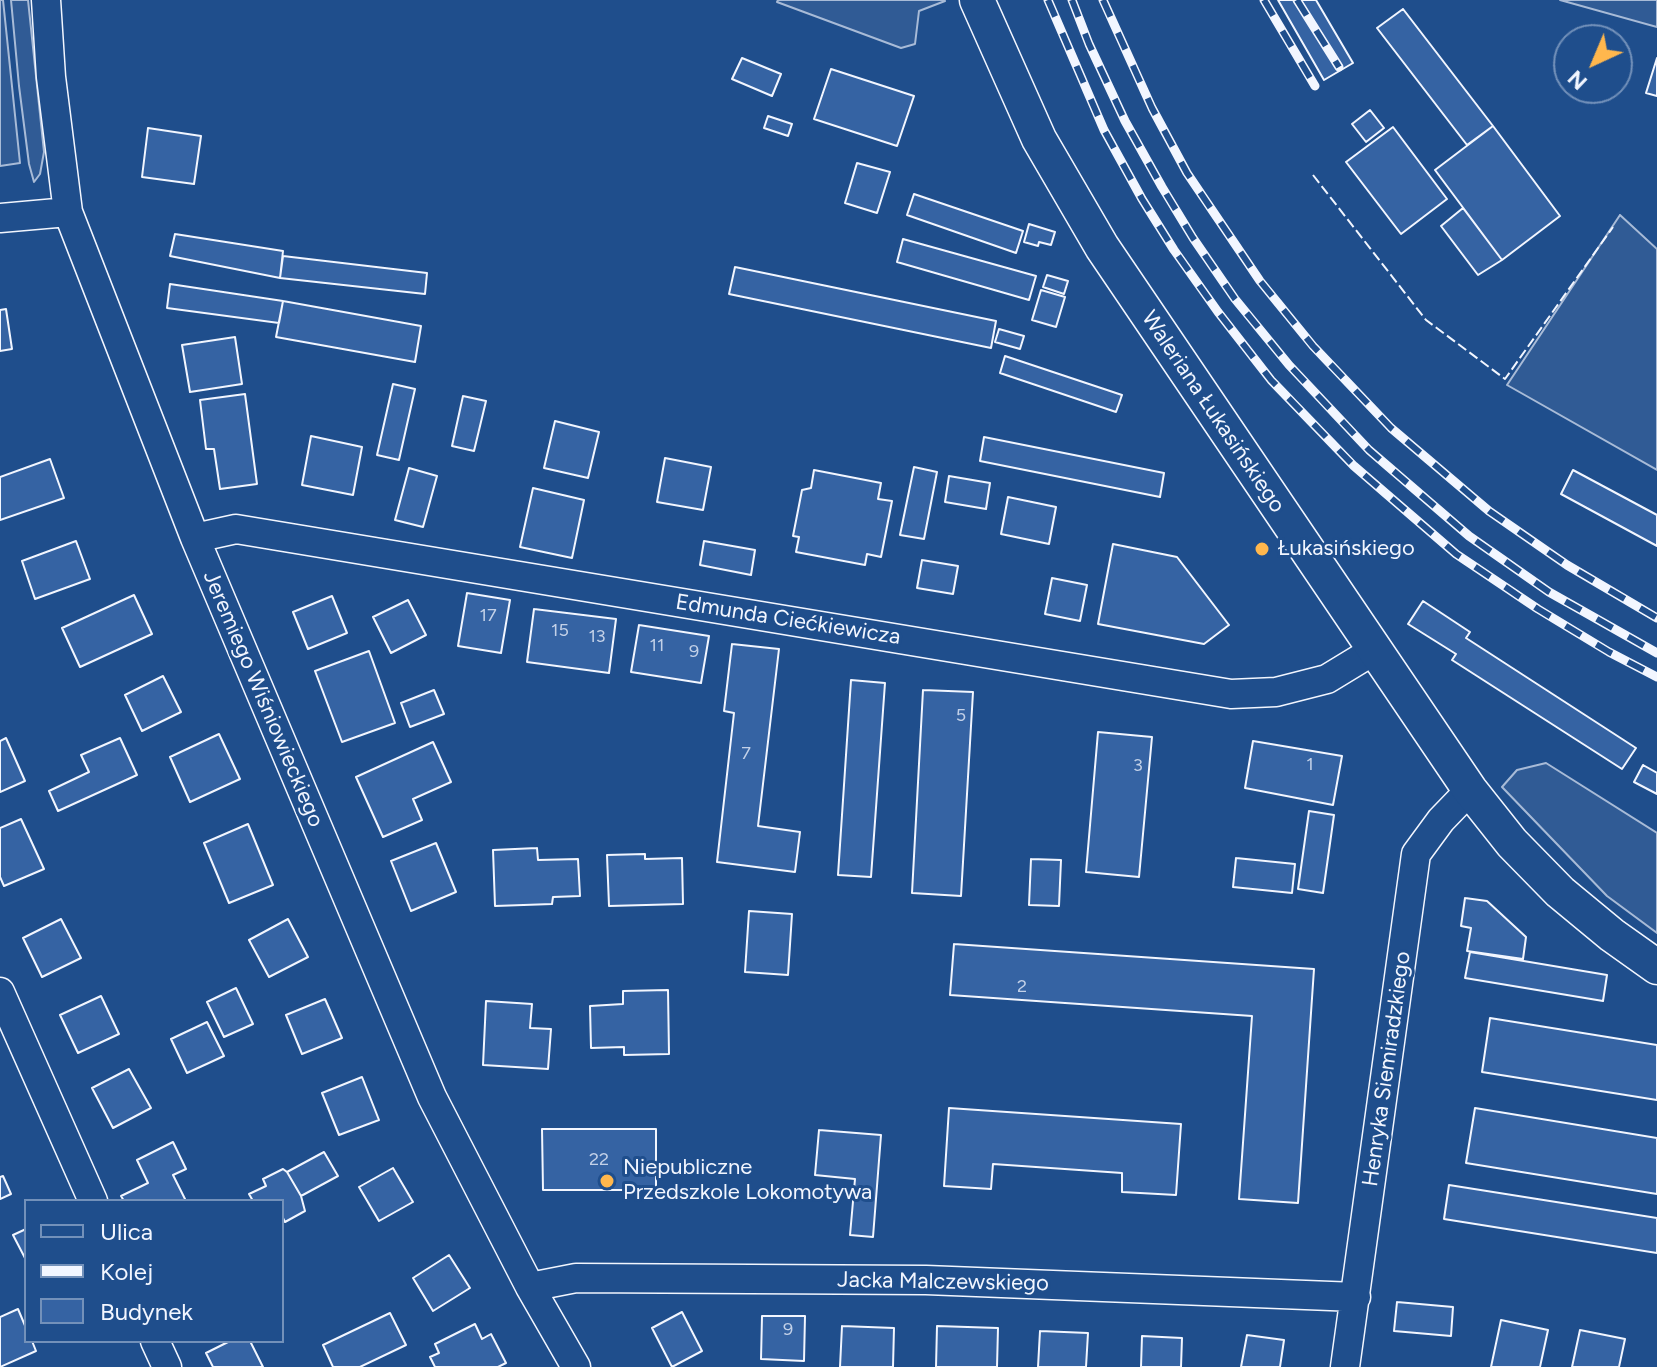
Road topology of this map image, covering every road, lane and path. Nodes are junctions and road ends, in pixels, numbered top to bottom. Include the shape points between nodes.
1 (46, 0) edge
2 (977, 0) edge
3 (68, 212) junction
4 (0, 218) edge
5 (195, 538) junction
6 (1373, 651) junction
7 (1470, 790) junction
8 (1657, 967) edge
9 (1, 1000) edge
10 (92, 1199) edge
11 (530, 1287) junction
12 (1356, 1297) junction
13 (156, 1343) edge
14 (167, 1367) edge
15 (576, 1367) edge
16 (1345, 1367) edge

1 - 3 street, Jeremiego Wiśniowieckiego
2 - 6 street, Waleriana Łukasińskiego via 1039,139 1102,247
3 - 4 street
3 - 5 street, Jeremiego Wiśniowieckiego
5 - 6 street, Edmunda Ciećkiewicza via 236,529 1231,694 1276,692 1327,679
5 - 11 street, Jeremiego Wiśniowieckiego via 432,1097
6 - 7 street, Waleriana Łukasińskiego
7 - 8 street, Waleriana Łukasińskiego via 1560,892
7 - 12 street, Henryka Siemiradzkiego via 1416,854
9 - 10 street
11 - 12 street, Jacka Malczewskiego via 576,1278 926,1280
11 - 15 street, Jeremiego Wiśniowieckiego
12 - 16 street, Henryka Siemiradzkiego
13 - 14 street

